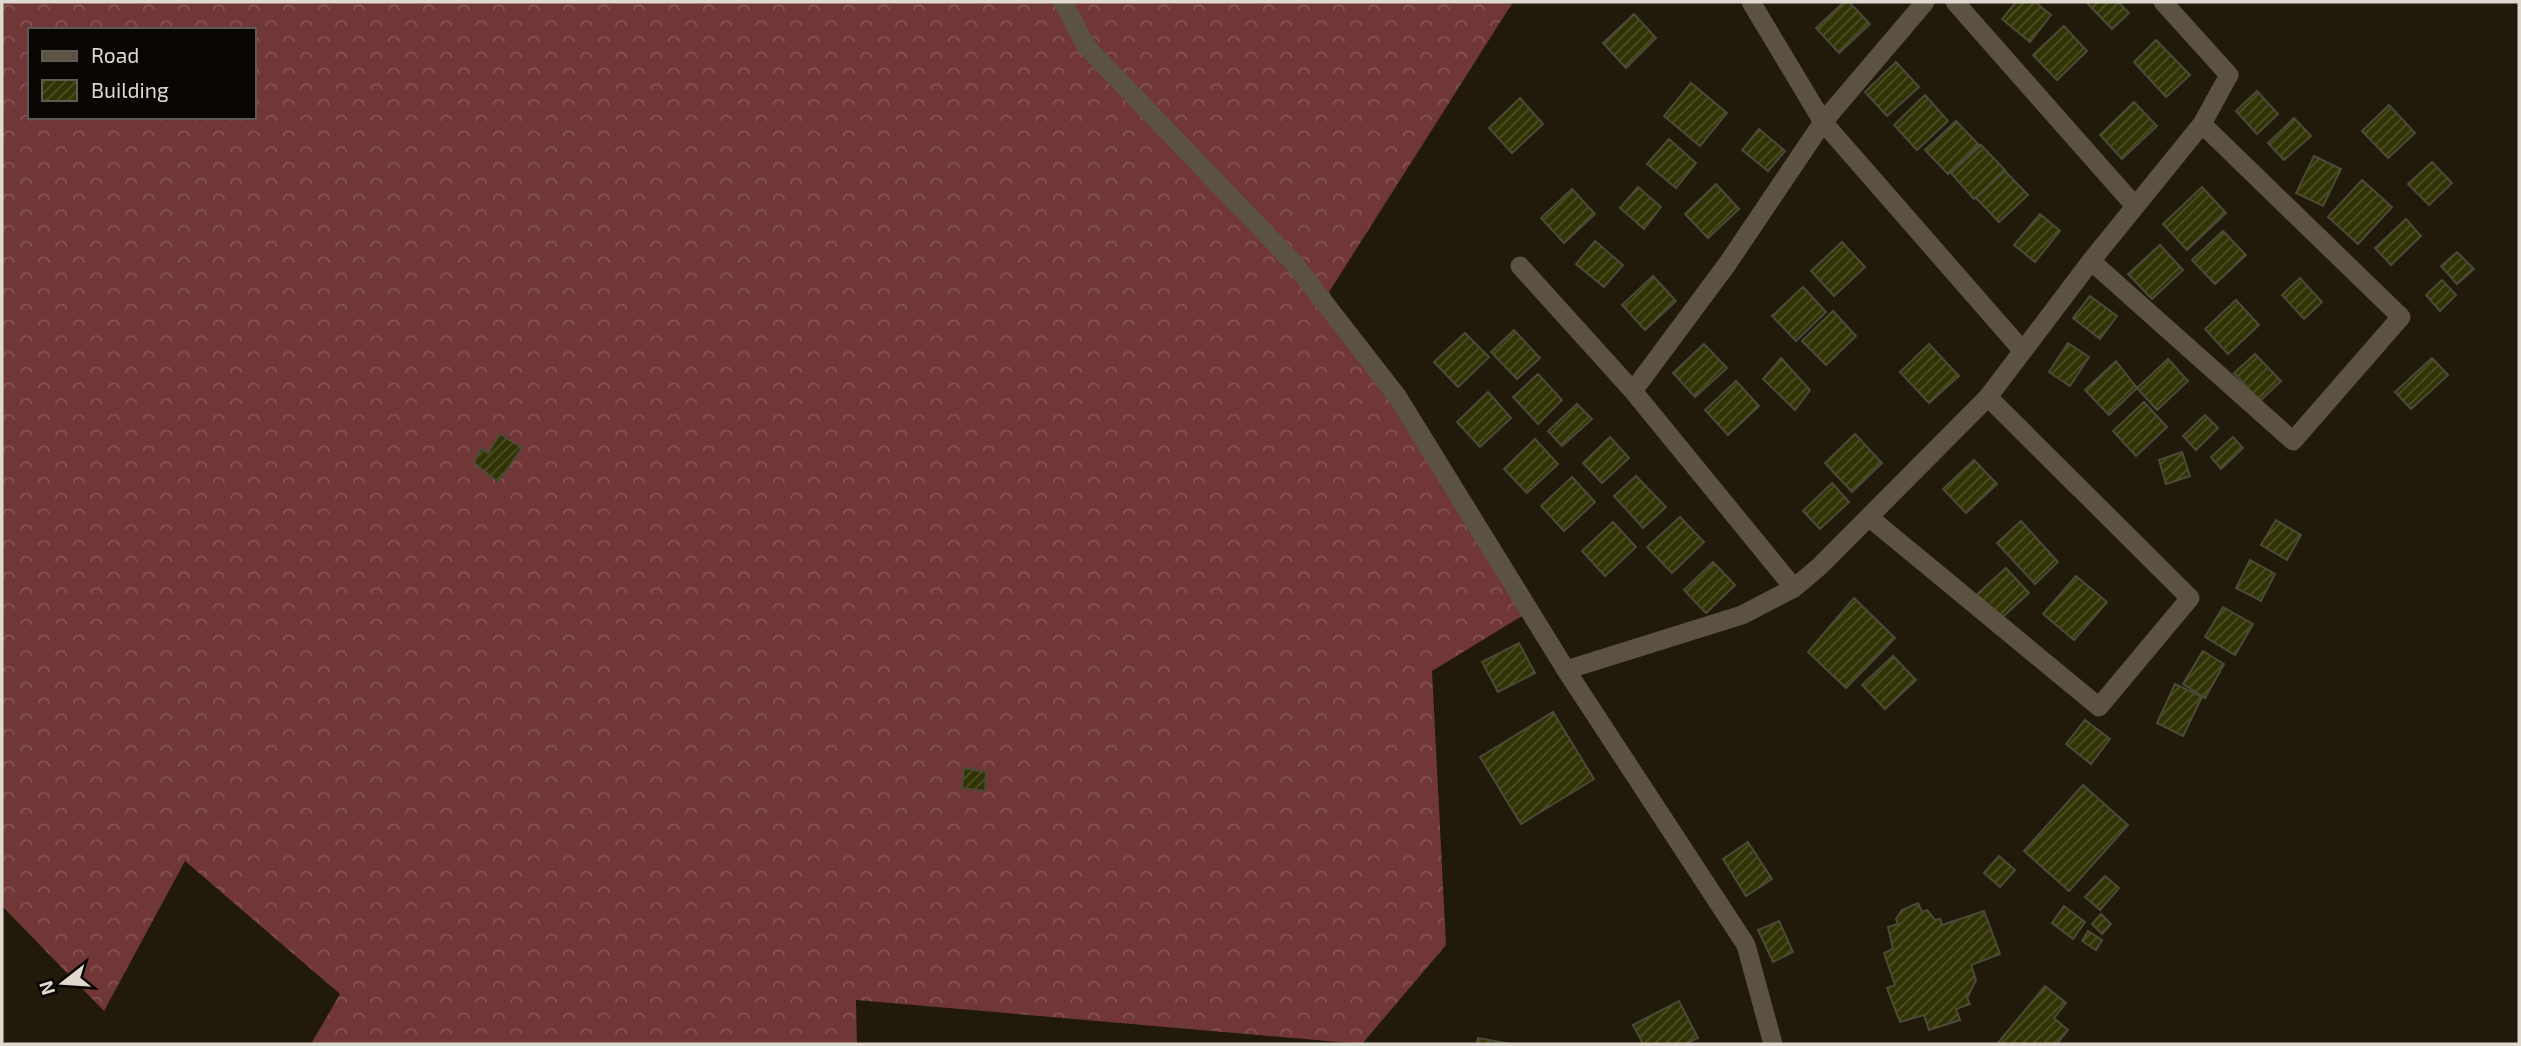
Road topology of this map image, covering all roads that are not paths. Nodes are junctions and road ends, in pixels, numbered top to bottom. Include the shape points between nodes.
1 (1063, 2) edge
2 (1751, 2) edge
3 (1925, 2) edge
4 (1955, 2) edge
5 (2163, 2) edge
6 (1823, 122) junction
7 (2202, 124) junction
8 (2135, 206) junction
9 (2091, 261) junction
10 (1520, 266) dead end
11 (2022, 350) junction
12 (1633, 391) junction
13 (1988, 397) junction
14 (1870, 518) junction
15 (1794, 588) junction
16 (1566, 670) junction
17 (1773, 1044) edge

1 - 16 street via 1086,46 1292,261 1397,396
2 - 6 street
3 - 6 street
4 - 8 street
5 - 7 street via 2229,75
6 - 11 street
6 - 12 street via 1720,274
7 - 8 street
7 - 9 street via 2401,317 2293,441
8 - 9 street
9 - 11 street
10 - 12 street
11 - 13 street
12 - 15 street
13 - 14 street
13 - 14 street via 2190,598 2099,707
14 - 15 street
15 - 16 street via 1716,625
16 - 17 street via 1746,945

